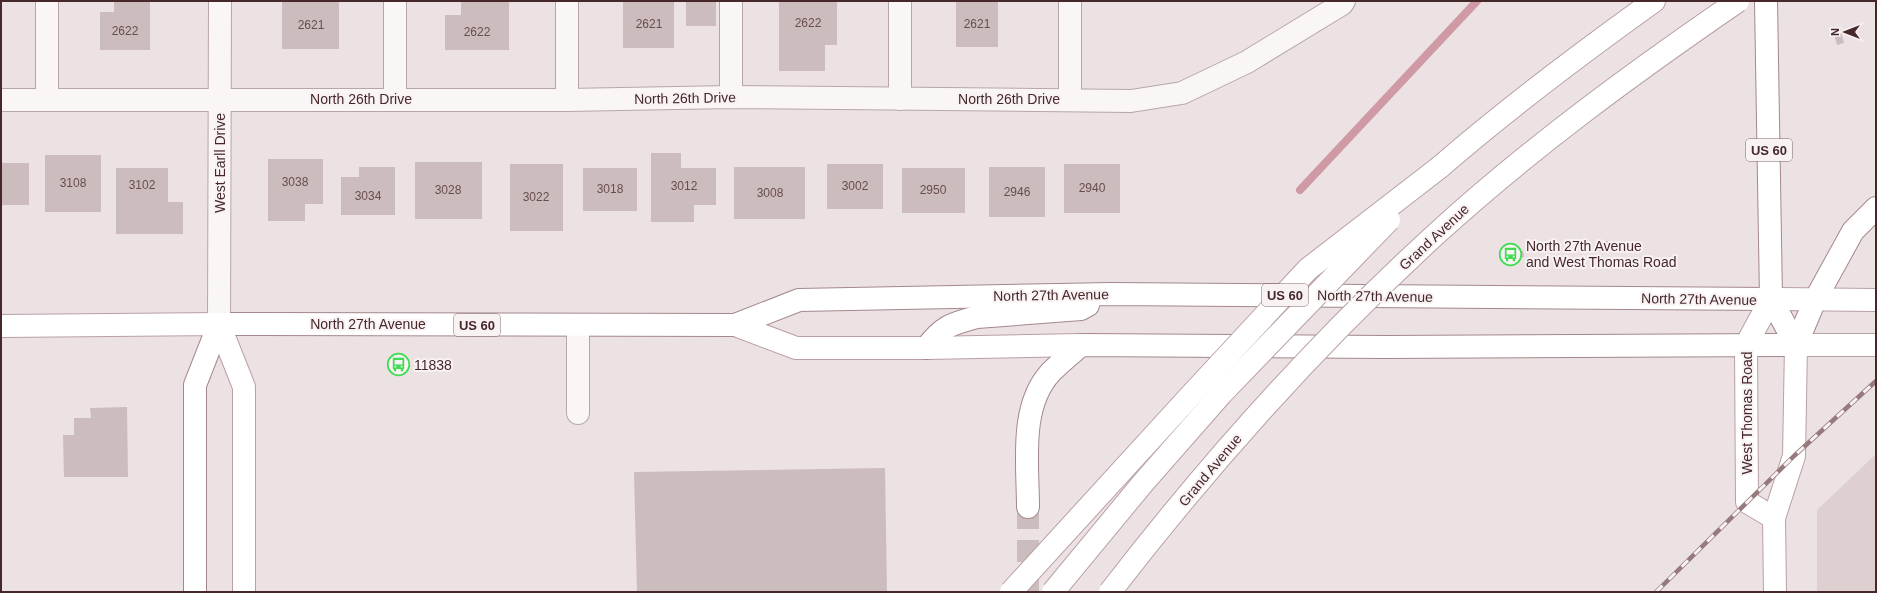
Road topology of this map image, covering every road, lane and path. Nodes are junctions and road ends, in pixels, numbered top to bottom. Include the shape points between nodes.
1 (47, 1) edge
2 (220, 1) edge
3 (395, 1) edge
4 (567, 1) edge
5 (731, 1) edge
6 (900, 1) edge
7 (1070, 1) edge
8 (1344, 1) edge
9 (1654, 1) edge
10 (1738, 1) edge
11 (1766, 1) edge
12 (731, 97) junction
13 (47, 99) junction
14 (220, 99) junction
15 (396, 99) junction
16 (900, 99) junction
17 (1, 100) edge
18 (567, 100) junction
19 (1070, 100) junction
20 (1440, 167) junction
21 (1876, 208) edge
22 (1111, 294) junction
23 (1771, 299) junction
24 (1816, 300) junction
25 (1876, 300) edge
26 (220, 324) junction
27 (578, 325) junction
28 (735, 325) junction
29 (1, 326) edge
30 (1746, 345) junction
31 (1796, 345) junction
32 (1876, 345) edge
33 (1081, 346) junction
34 (926, 348) junction
35 (578, 413) dead end
36 (1028, 507) tunnel mouth
37 (1774, 518) junction
38 (195, 592) edge
39 (244, 592) edge
40 (1011, 592) edge
41 (1053, 592) edge
42 (1110, 592) edge
43 (1775, 592) edge

1 - 13 street
2 - 14 street, West Earll Drive
3 - 15 street
4 - 18 street
5 - 12 street
6 - 16 street
7 - 19 street
8 - 19 street, North 26th Drive via 1247,62 1182,94 1131,101
9 - 20 main road via 1586,50
10 - 42 main road, Grand Avenue, bridge via 1617,86 1527,156 1434,235 1350,318 1238,436
11 - 23 main road, West Thomas Road / US 60
12 - 16 street, North 26th Drive
12 - 18 street, North 26th Drive
13 - 14 street, North 26th Drive
13 - 17 street, North 26th Drive
14 - 15 street, North 26th Drive
14 - 26 street, West Earll Drive
15 - 18 street, North 26th Drive
16 - 19 street, North 26th Drive
20 - 40 main road, bridge via 1308,269
20 - 41 main road, bridge via 1222,392 1143,482
21 - 24 main road via 1853,231
22 - 23 main road, North 27th Avenue / US 60
22 - 28 main road, North 27th Avenue / US 60 via 799,300
22 - 34 main road via 1081,308 977,317 960,321 944,328
23 - 24 main road, North 27th Avenue
23 - 30 main road, West Thomas Road
23 - 31 main road, West Thomas Road / US 60
24 - 25 main road, North 27th Avenue
24 - 31 main road
26 - 27 main road, North 27th Avenue / US 60
26 - 29 main road, North 27th Avenue
26 - 38 main road via 195,385
26 - 39 main road via 244,387
27 - 28 main road, North 27th Avenue / US 60
27 - 35 street
28 - 34 main road, North 27th Avenue via 796,348
30 - 31 main road, North 27th Avenue
30 - 33 main road, North 27th Avenue
30 - 37 main road, West Thomas Road via 1747,502
31 - 32 main road, North 27th Avenue
31 - 37 main road, West Thomas Road via 1794,456
33 - 34 main road, North 27th Avenue
33 - 36 main road via 1050,373 1039,388 1032,405 1028,426
37 - 43 main road, West Thomas Road

